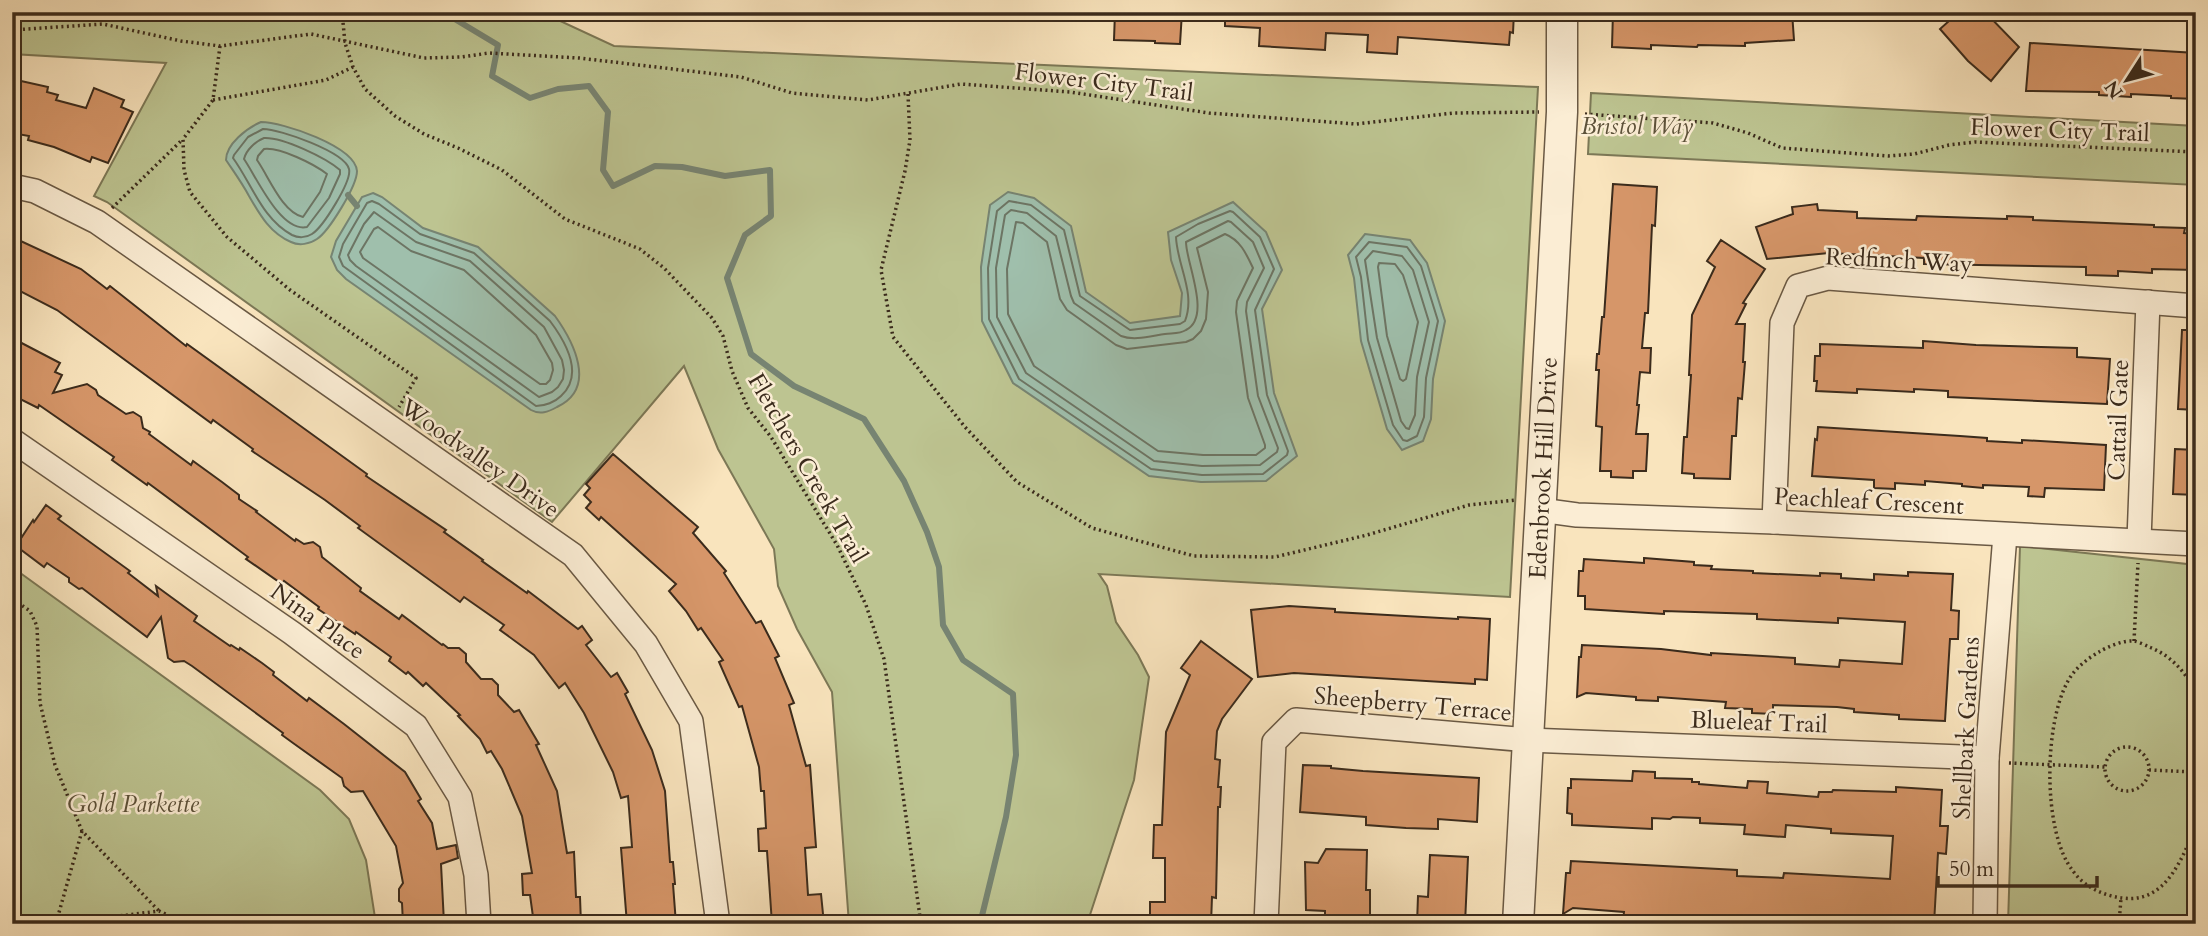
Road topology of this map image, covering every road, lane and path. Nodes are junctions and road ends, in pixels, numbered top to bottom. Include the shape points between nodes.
1 (342, 12) edge
2 (1562, 12) edge
3 (12, 30) edge
4 (345, 43) junction
5 (220, 46) junction
6 (353, 67) junction
7 (908, 94) junction
8 (213, 100) junction
9 (1562, 112) junction
10 (183, 139) junction
11 (2196, 152) edge
12 (12, 186) edge
13 (97, 222) junction
14 (2148, 302) junction
15 (2196, 306) edge
16 (388, 425) junction
17 (16, 450) edge
18 (1540, 510) junction
19 (1774, 522) junction
20 (2005, 535) junction
21 (2139, 540) junction
22 (2196, 544) edge
23 (12, 602) edge
24 (2134, 641) junction
25 (2196, 695) edge
26 (1528, 740) junction
27 (1987, 758) junction
28 (2051, 765) junction
29 (2105, 767) junction
30 (2149, 770) junction
31 (2196, 772) edge
32 (2196, 825) edge
33 (82, 831) junction
34 (2121, 898) junction
35 (159, 911) junction
36 (55, 923) edge
37 (187, 924) edge
38 (479, 924) edge
39 (718, 924) edge
40 (921, 924) edge
41 (1266, 924) edge
42 (1518, 924) edge
43 (1985, 924) edge
44 (2119, 924) edge

1 - 4 path, Fletchers Creek Trail
2 - 9 street, Edenbrook Hill Drive
3 - 5 path, Flower City Trail via 103,24
4 - 5 path, Flower City Trail via 312,34
4 - 6 path, Fletchers Creek Trail
4 - 7 path, Flower City Trail via 424,58 489,53 579,58 741,77 792,93 868,100
5 - 8 path
6 - 8 path via 326,80
6 - 40 path, Fletchers Creek Trail via 365,89 395,117 502,170 565,219 640,249 712,318 723,336 743,399 837,545 878,636
7 - 9 path, Flower City Trail via 961,84 1070,92 1209,113 1356,124 1454,113
7 - 18 path via 911,140 881,270 893,337 965,427 1017,482 1092,528 1194,556 1275,557 1469,505 1516,500
8 - 10 path
9 - 11 path, Flower City Trail via 1713,123 1782,148 1888,156 1975,142
9 - 18 street, Edenbrook Hill Drive
10 - 13 path
10 - 16 path via 190,192 227,237 290,290 416,378
12 - 13 street, Woodvalley Drive via 35,191
13 - 16 street, Woodvalley Drive
14 - 15 street, Redfinch Way
14 - 19 street, Redfinch Way via 1828,278 1798,286 1782,323
14 - 21 street, Cattail Gate
16 - 39 street, Woodvalley Drive via 573,555 646,644 691,721
17 - 38 street, Nina Place via 292,633 416,726 460,797 476,875
18 - 19 street, Peachleaf Crescent
18 - 26 street, Edenbrook Hill Drive
19 - 20 street, Peachleaf Crescent
20 - 21 street, Peachleaf Crescent
20 - 27 street, Shellbark Gardens
21 - 22 street, Peachleaf Crescent
21 - 24 path
23 - 33 path via 30,611 37,626 40,703 55,765
24 - 25 path via 2176,664
24 - 28 path via 2106,647 2085,660 2069,679 2059,701
26 - 27 street, Blueleaf Trail
26 - 41 street, Sheepberry Terrace via 1296,720 1274,742
26 - 42 street, Edenbrook Hill Drive
27 - 28 path
27 - 43 street, Shellbark Gardens
28 - 29 path
28 - 34 path via 2053,827 2064,857 2087,885
29 - 30 path via 2110,754 2128,746 2141,751
29 - 30 path via 2109,782 2126,791 2144,783
30 - 31 path
32 - 34 path via 2176,869 2160,887
33 - 35 path
33 - 36 path
34 - 44 path
35 - 36 path
35 - 37 path

